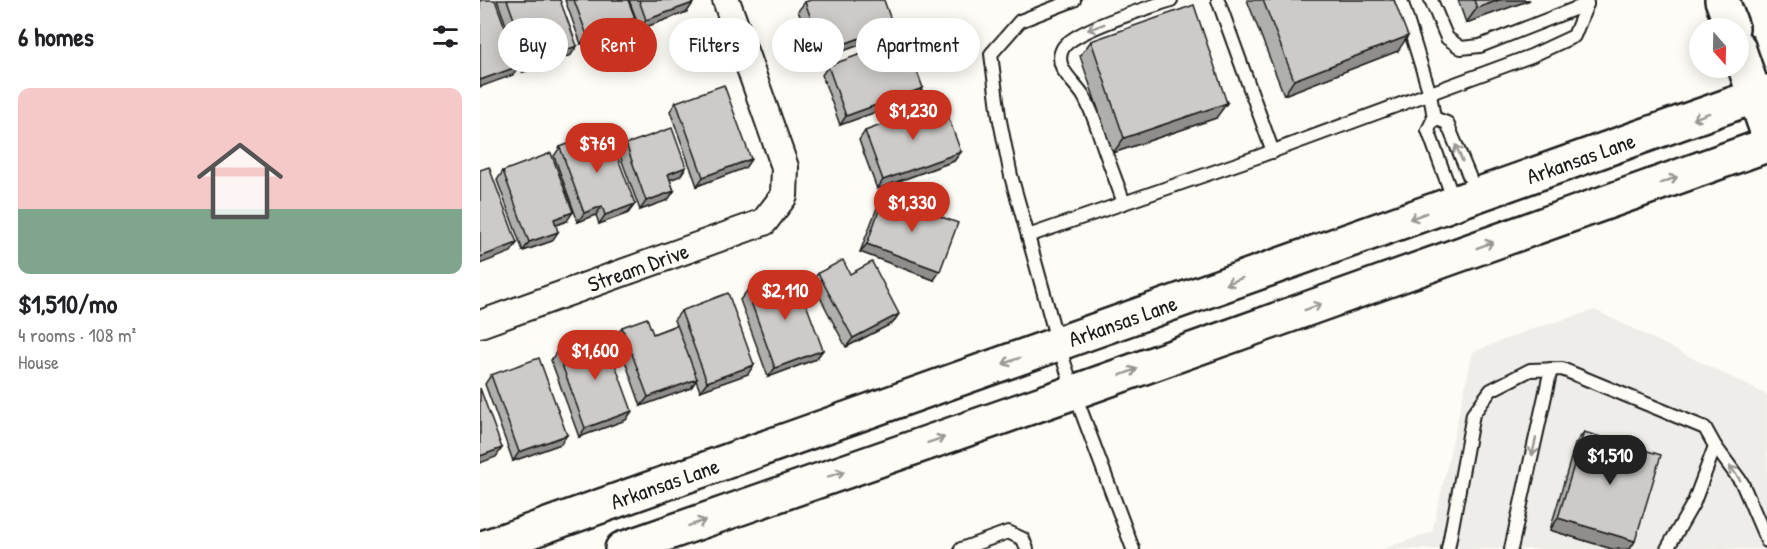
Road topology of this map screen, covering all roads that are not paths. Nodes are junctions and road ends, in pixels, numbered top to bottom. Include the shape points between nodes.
1 (726, 0) edge
2 (1171, 0) edge
3 (1218, 0) edge
4 (1401, 0) edge
5 (1431, 0) edge
6 (1722, 0) edge
7 (1066, 1) edge
8 (1587, 2) edge
9 (1728, 18) edge
10 (1749, 69) edge
11 (1430, 94) junction
12 (1761, 94) edge
13 (1434, 118) junction
14 (1767, 131) edge
15 (1767, 145) edge
16 (1273, 152) junction
17 (1466, 199) junction
18 (1124, 203) junction
19 (1028, 236) junction
20 (480, 324) edge
21 (1058, 344) junction
22 (1551, 369) junction
23 (1074, 392) junction
24 (1715, 446) junction
25 (1767, 541) edge
26 (480, 549) edge
27 (622, 549) edge
28 (962, 549) edge
29 (1027, 549) edge
30 (1133, 549) edge
31 (1448, 549) edge
32 (1511, 549) edge
33 (1667, 549) edge

1 - 20 street, Stream Drive via 784,167 784,196 764,222
2 -> 18 lane via 1083,32 1061,50 1064,71 1092,113
3 - 16 lane
4 - 11 lane
5 - 8 lane via 1447,38 1461,48 1480,46
6 - 9 main road
7 - 19 lane via 1020,21 991,54 1011,176
8 - 11 lane via 1574,36
10 - 12 main road
11 - 13 lane
11 - 16 lane
12 - 14 main road
12 -> 17 main road, Arkansas Lane
13 - 17 lane via 1428,130
17 -> 13 lane via 1447,123
23 -> 15 main road
16 - 18 lane
17 -> 21 main road, Arkansas Lane
18 - 19 lane
19 - 21 lane
21 - 23 lane
21 -> 26 main road, Arkansas Lane
22 - 24 lane via 1562,369 1705,428
22 - 31 lane via 1530,370 1491,390 1473,414
22 -> 32 lane
27 -> 23 main road
23 - 30 lane
25 -> 24 lane via 1742,483
24 - 33 lane via 1694,502
28 - 29 lane via 1008,532 1023,539

